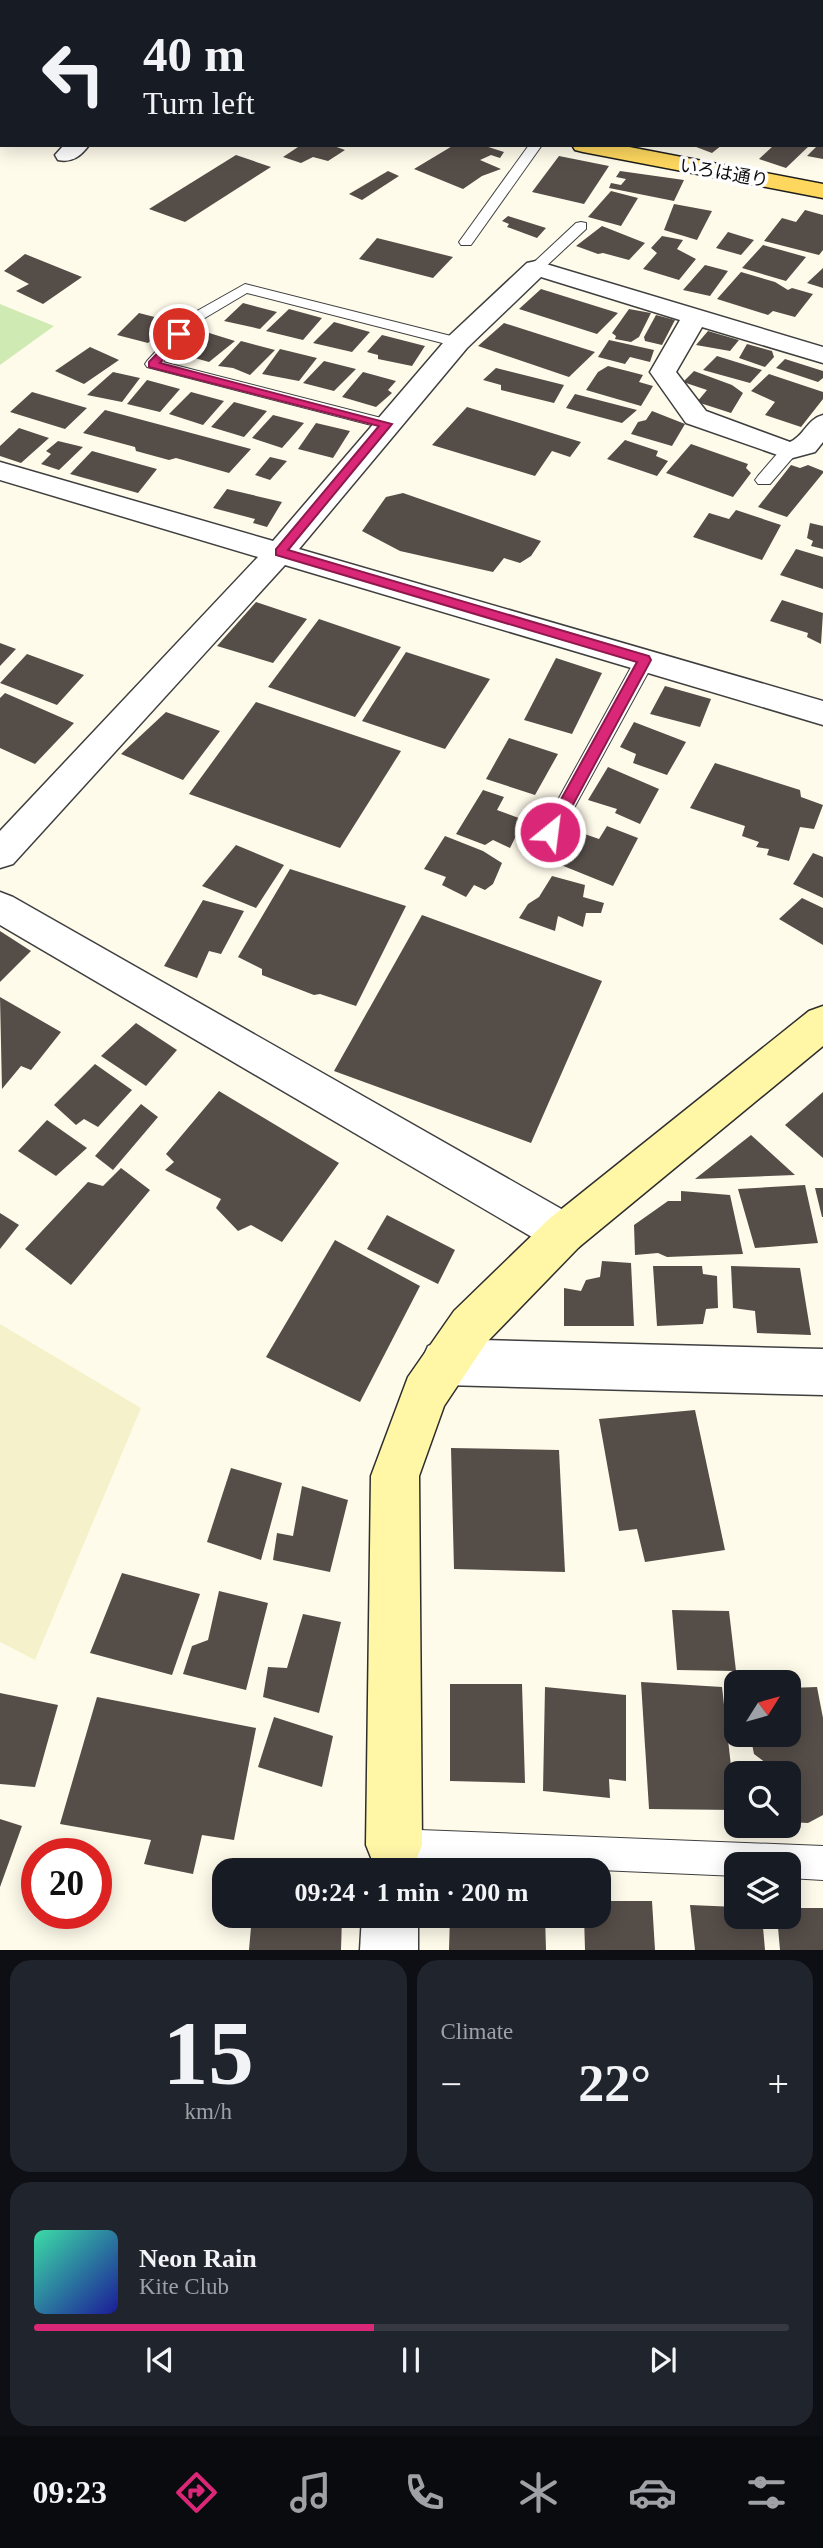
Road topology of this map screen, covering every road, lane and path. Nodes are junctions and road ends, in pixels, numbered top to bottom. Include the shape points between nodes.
1 (535, 147) edge
2 (593, 147) edge
3 (823, 191) edge
4 (581, 226) dead end
5 (466, 242) dead end
6 (536, 268) junction
7 (695, 317) junction
8 (458, 342) junction
9 (823, 355) edge
10 (823, 423) edge
11 (387, 424) junction
12 (789, 451) junction
13 (0, 471) edge
14 (764, 480) dead end
15 (280, 552) junction
16 (645, 660) junction
17 (822, 711) edge
18 (550, 832) dead end
19 (0, 854) edge
20 (0, 907) edge
21 (823, 1023) edge
22 (564, 1233) junction
23 (444, 1362) junction
24 (823, 1373) edge
25 (393, 1858) edge
26 (611, 1861) edge
27 (823, 1863) edge
28 (390, 1928) edge
29 (389, 1950) edge

1 - 5 lane
2 - 3 main road, いろは通り
4 - 6 lane
6 - 7 street
6 - 8 street
7 - 9 street
7 - 12 street via 663,372 696,417
8 - 11 street
8 - 11 lane via 245,288 193,319 153,364
10 - 12 street via 806,446
11 - 15 street
12 - 14 lane
13 - 15 street
15 - 16 street
15 - 19 street
16 - 17 street
16 - 18 lane
20 - 22 street
21 - 22 street
22 - 23 street via 470,1327
23 - 24 street
23 - 25 street via 425,1393 395,1476
26 - 27 lane
28 - 29 street

